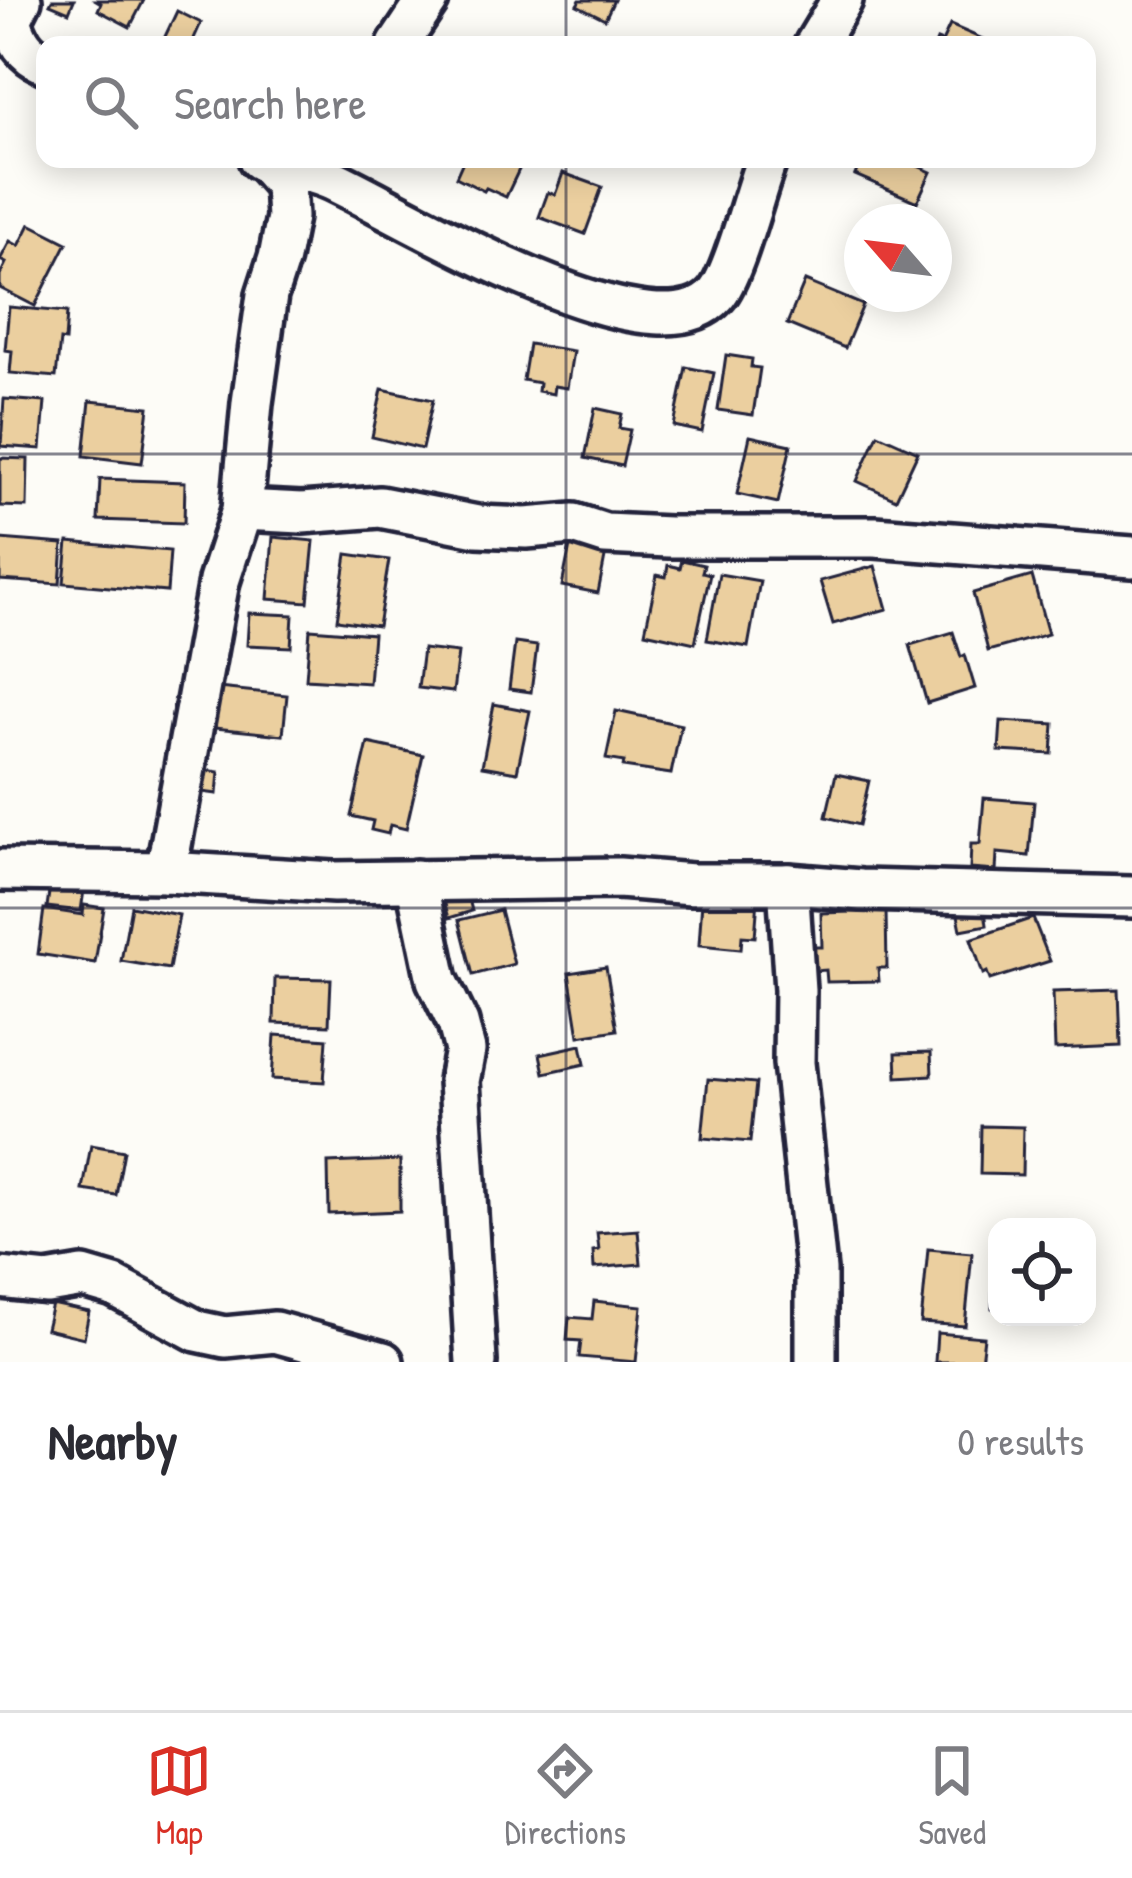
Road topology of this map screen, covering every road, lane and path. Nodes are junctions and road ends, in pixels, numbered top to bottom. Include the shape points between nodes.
1 (428, 0) edge
2 (842, 0) edge
3 (11, 12) edge
4 (404, 36) edge
5 (820, 36) edge
6 (36, 56) edge
7 (269, 168) edge
8 (764, 168) edge
9 (335, 169) edge
10 (242, 510) junction
11 (1132, 557) edge
12 (0, 870) edge
13 (166, 872) junction
14 (416, 880) junction
15 (788, 884) junction
16 (1132, 897) edge
17 (0, 1278) edge
18 (383, 1362) edge
19 (476, 1362) edge
20 (816, 1362) edge

1 - 4 street
2 - 5 street
3 - 6 street via 18,43
7 - 10 street via 285,185 287,217 267,296
8 - 9 street via 718,294 687,314 665,316 578,296 489,261 422,229
10 - 11 street via 380,507 477,526 875,537
10 - 13 street via 219,580
12 - 13 street
13 - 14 street
14 - 15 street
14 - 19 street via 437,980 465,1050 459,1081
15 - 16 street
15 - 20 street
17 - 18 street via 83,1277 197,1331 275,1332

